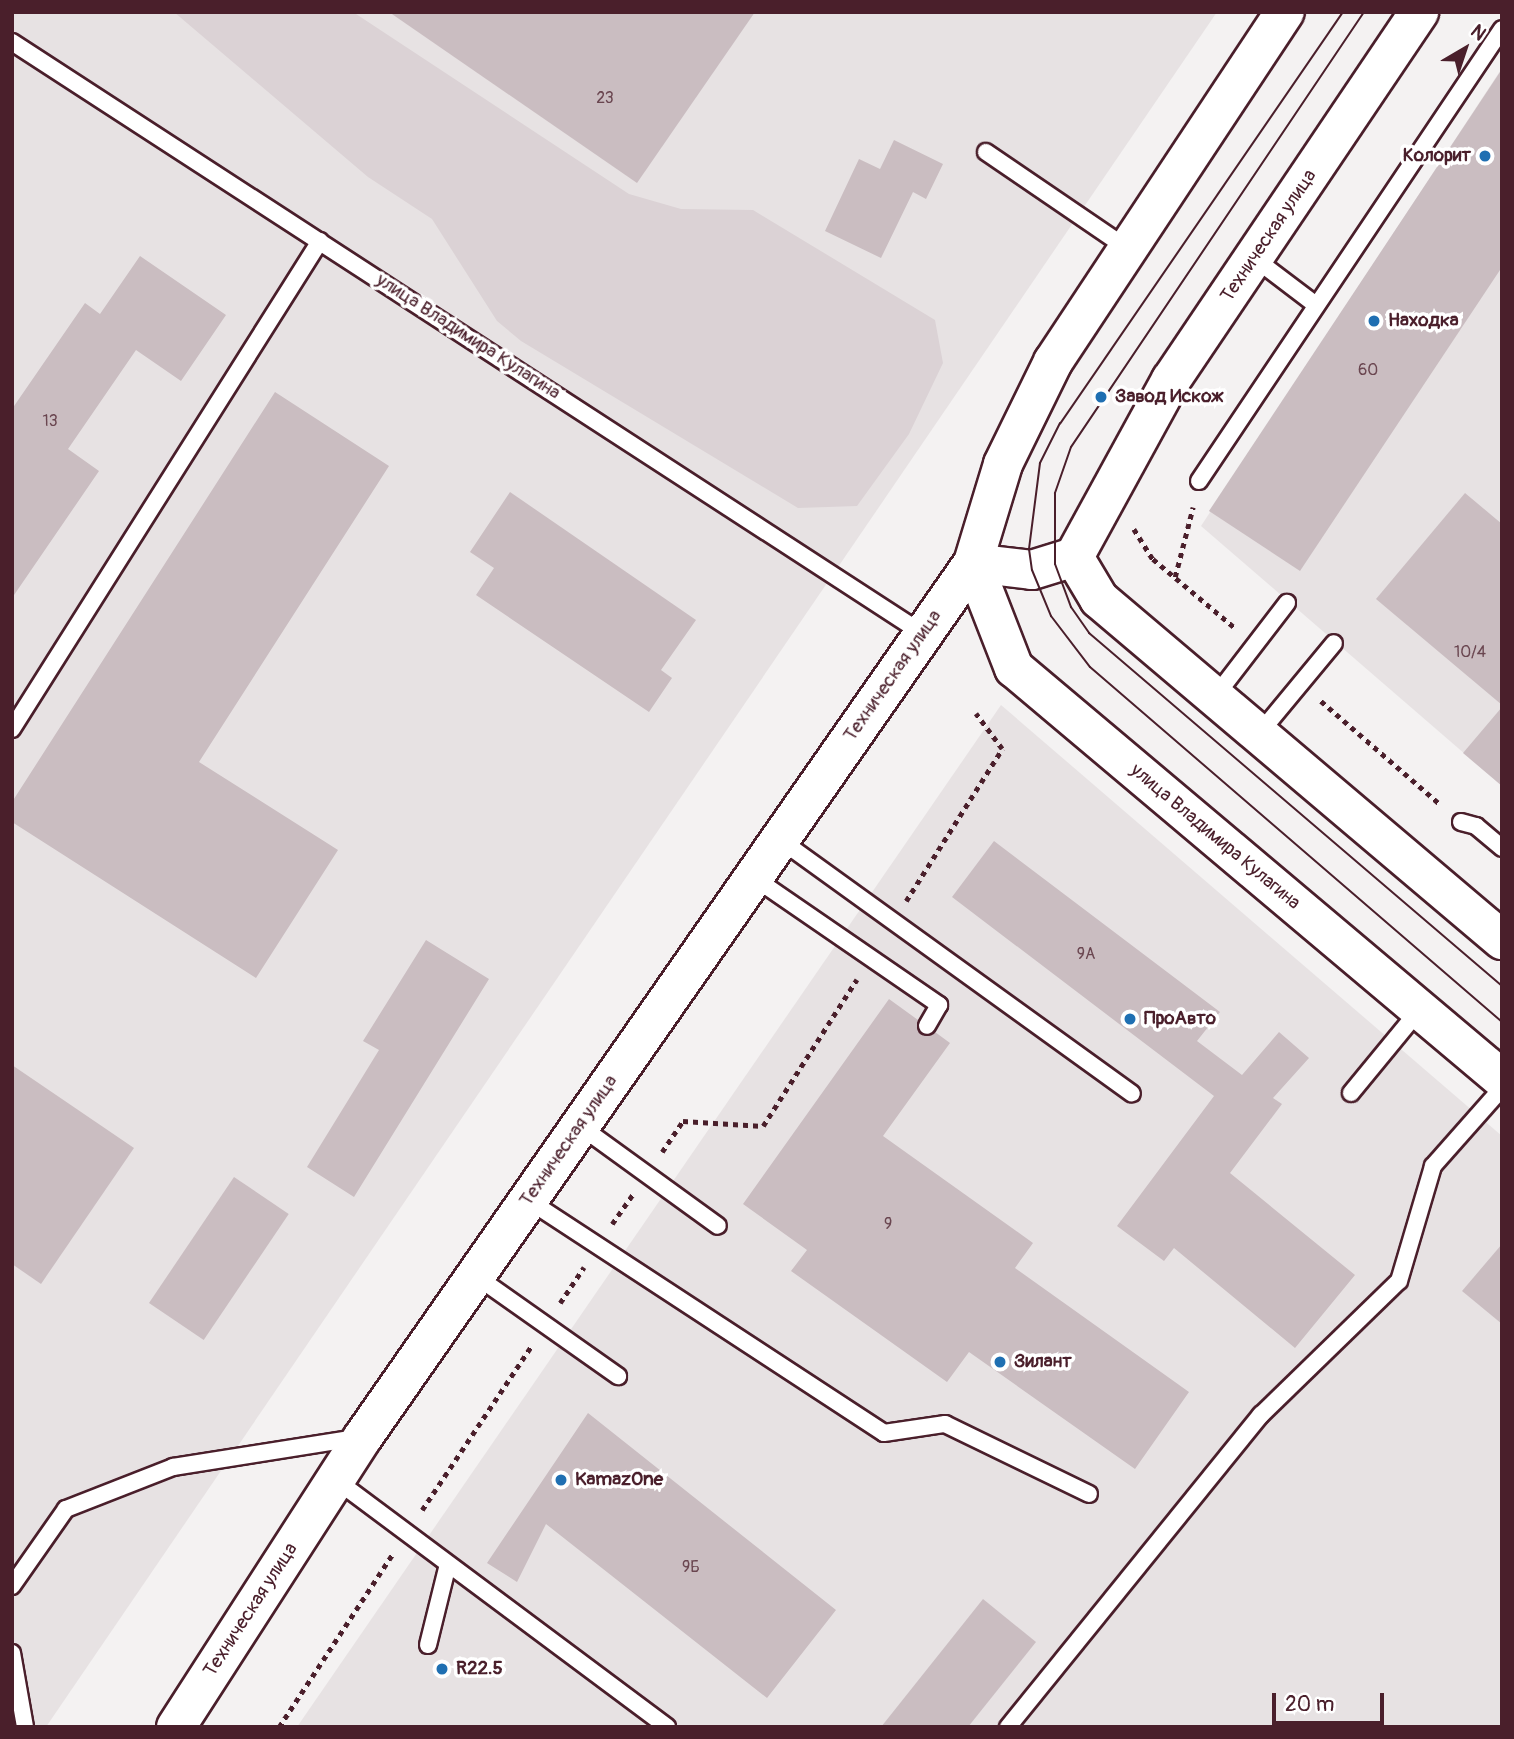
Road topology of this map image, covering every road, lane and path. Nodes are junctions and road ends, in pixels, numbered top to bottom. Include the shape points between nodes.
1 (1285, 12) edge
2 (1419, 12) edge
3 (1502, 29) edge
4 (12, 42) edge
5 (986, 152) dead end
6 (320, 241) junction
7 (1129, 250) junction
8 (1254, 258) junction
9 (1316, 305) junction
10 (1199, 481) joint
11 (1074, 557) junction
12 (973, 563) junction
13 (1175, 577) dead end
14 (1287, 603) dead end
15 (922, 633) junction
16 (1334, 643) dead end
17 (1214, 698) junction
18 (12, 729) edge
19 (1258, 735) junction
20 (1461, 822) dead end
21 (779, 839) junction
22 (1502, 848) edge
23 (753, 877) junction
24 (1502, 940) edge
25 (1420, 1009) junction
26 (927, 1026) dead end
27 (1502, 1079) edge
28 (1502, 1088) edge
29 (1351, 1093) dead end
30 (1132, 1094) dead end
31 (580, 1126) junction
32 (528, 1200) junction
33 (718, 1226) dead end
34 (475, 1276) junction
35 (618, 1376) dead end
36 (363, 1437) junction
37 (335, 1480) junction
38 (1088, 1494) dead end
39 (448, 1564) junction
40 (12, 1586) edge
41 (428, 1645) dead end
42 (12, 1653) edge
43 (25, 1727) edge
44 (176, 1727) edge
45 (667, 1727) edge
46 (1008, 1727) edge

1 - 7 main road, Техническая улица
2 - 8 main road, Техническая улица
3 - 9 lane
4 - 6 lane, улица Владимира Кулагина
5 - 7 lane
6 - 15 lane, улица Владимира Кулагина
6 - 18 lane
7 - 12 main road, Техническая улица via 1048,373 1003,464
8 - 9 lane
8 - 11 main road, Техническая улица via 1171,380
9 - 10 lane
10 - 13 path
11 - 12 main road via 1032,570
11 - 17 main road via 1099,599
12 - 15 main road, Техническая улица
12 - 25 main road, улица Владимира Кулагина via 1014,668
14 - 17 lane
15 - 21 main road, Техническая улица
16 - 19 lane
17 - 19 main road
19 - 24 main road
20 - 22 lane via 1476,826
21 - 23 main road, Техническая улица
21 - 30 lane
23 - 26 lane via 939,1005
23 - 31 main road, Техническая улица
25 - 27 main road, улица Владимира Кулагина
25 - 29 lane
28 - 46 lane via 1433,1166 1399,1281 1261,1415
31 - 32 main road, Техническая улица
31 - 33 lane
32 - 34 main road, Техническая улица
32 - 38 lane via 884,1433 945,1424
34 - 35 lane
34 - 36 main road, Техническая улица
36 - 37 main road, Техническая улица
36 - 40 lane via 173,1467 66,1509
37 - 39 lane
37 - 44 main road, Техническая улица
39 - 41 lane
39 - 45 lane
42 - 43 lane

